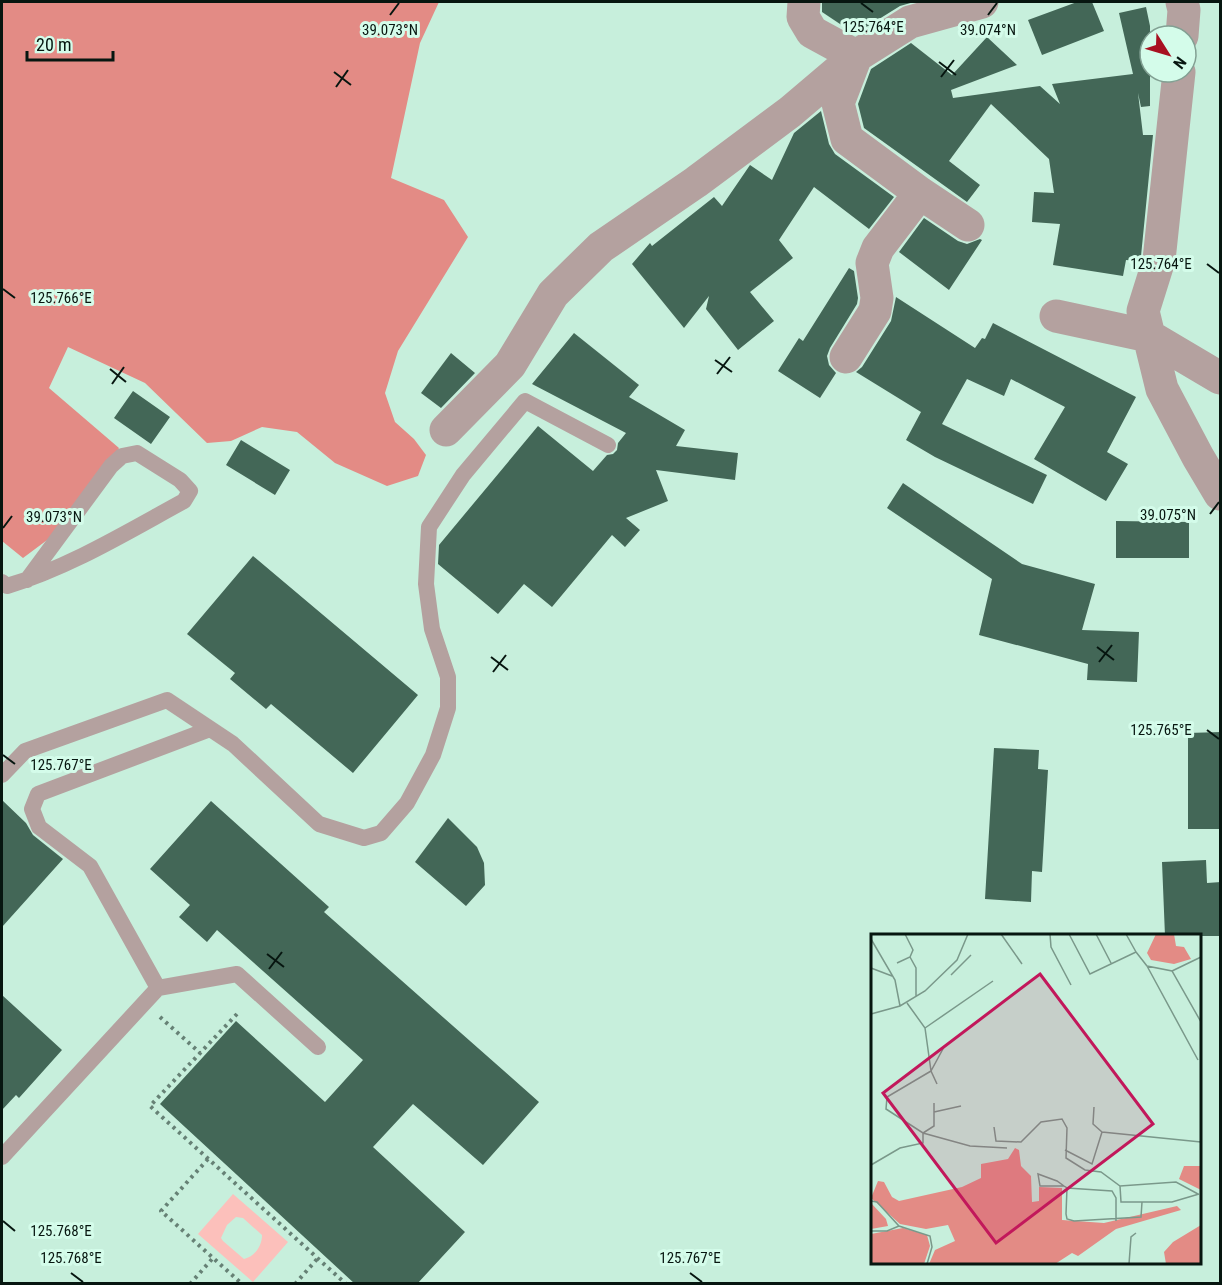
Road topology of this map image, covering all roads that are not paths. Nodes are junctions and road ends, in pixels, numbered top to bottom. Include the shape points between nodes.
1 (804, 2) edge
2 (982, 2) edge
3 (1182, 2) edge
4 (1183, 24) edge
5 (856, 56) junction
6 (1178, 84) edge
7 (920, 193) junction
8 (968, 225) dead end
9 (1056, 316) dead end
10 (1149, 336) junction
11 (846, 357) dead end
12 (1221, 378) edge
13 (447, 430) dead end
14 (608, 445) dead end
15 (1221, 494) edge
16 (27, 580) junction
17 (3, 586) edge
18 (210, 729) junction
19 (2, 775) edge
20 (158, 988) junction
21 (318, 1047) dead end
22 (2, 1157) edge

1 - 5 street via 803,17 812,32
2 - 5 street via 910,22
3 - 4 street
5 - 7 street via 838,104 847,139
5 - 13 street via 790,112 601,247 553,294 510,365
6 - 10 street via 1159,260 1143,311
7 - 8 street
7 - 11 street via 878,248 872,263 875,311
9 - 10 street
10 - 12 street
10 - 15 street via 1162,389
14 - 18 lane via 525,401 463,475 429,527 426,584 432,629 448,677 448,708 433,755 407,803 381,833 364,838 319,824 233,744
16 - 16 lane via 79,559 184,501 190,491 180,480 137,453 122,456
16 - 17 lane
18 - 19 lane via 167,700 25,751
18 - 20 lane via 38,794 32,809 39,827 90,866
20 - 21 lane via 237,974
20 - 22 lane

